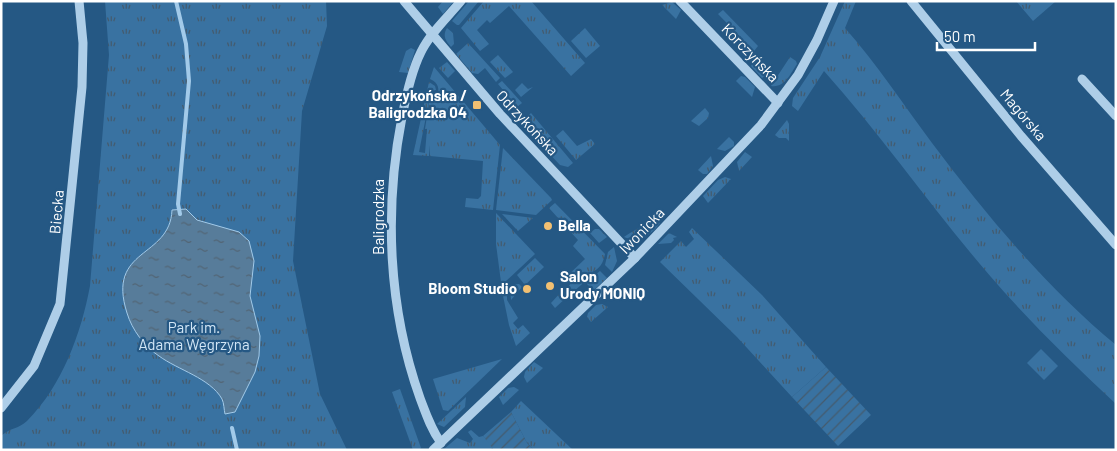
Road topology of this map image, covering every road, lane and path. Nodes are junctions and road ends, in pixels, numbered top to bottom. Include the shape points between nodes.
1 (79, 1) edge
2 (404, 1) edge
3 (461, 1) edge
4 (680, 1) edge
5 (834, 1) edge
6 (911, 1) edge
7 (432, 36) junction
8 (1082, 78) dead end
9 (778, 103) junction
10 (1116, 116) edge
11 (1116, 244) edge
12 (635, 258) junction
13 (1, 408) edge
14 (441, 442) junction
15 (433, 450) edge

1 - 13 street, Biecka via 83,43 82,87 60,304 34,366
2 - 7 street, Odrzykońska
3 - 7 street, Baligrodzka
4 - 9 street, Korczyńska
5 - 9 street, Iwonicka via 817,40
6 - 11 street, Magórska via 1021,136
7 - 12 street, Odrzykońska
7 - 14 street, Baligrodzka via 421,52 408,87 394,158 391,248 402,337 430,424
8 - 10 street
9 - 12 street, Iwonicka
12 - 14 street, Iwonicka
14 - 15 street, Iwonicka

